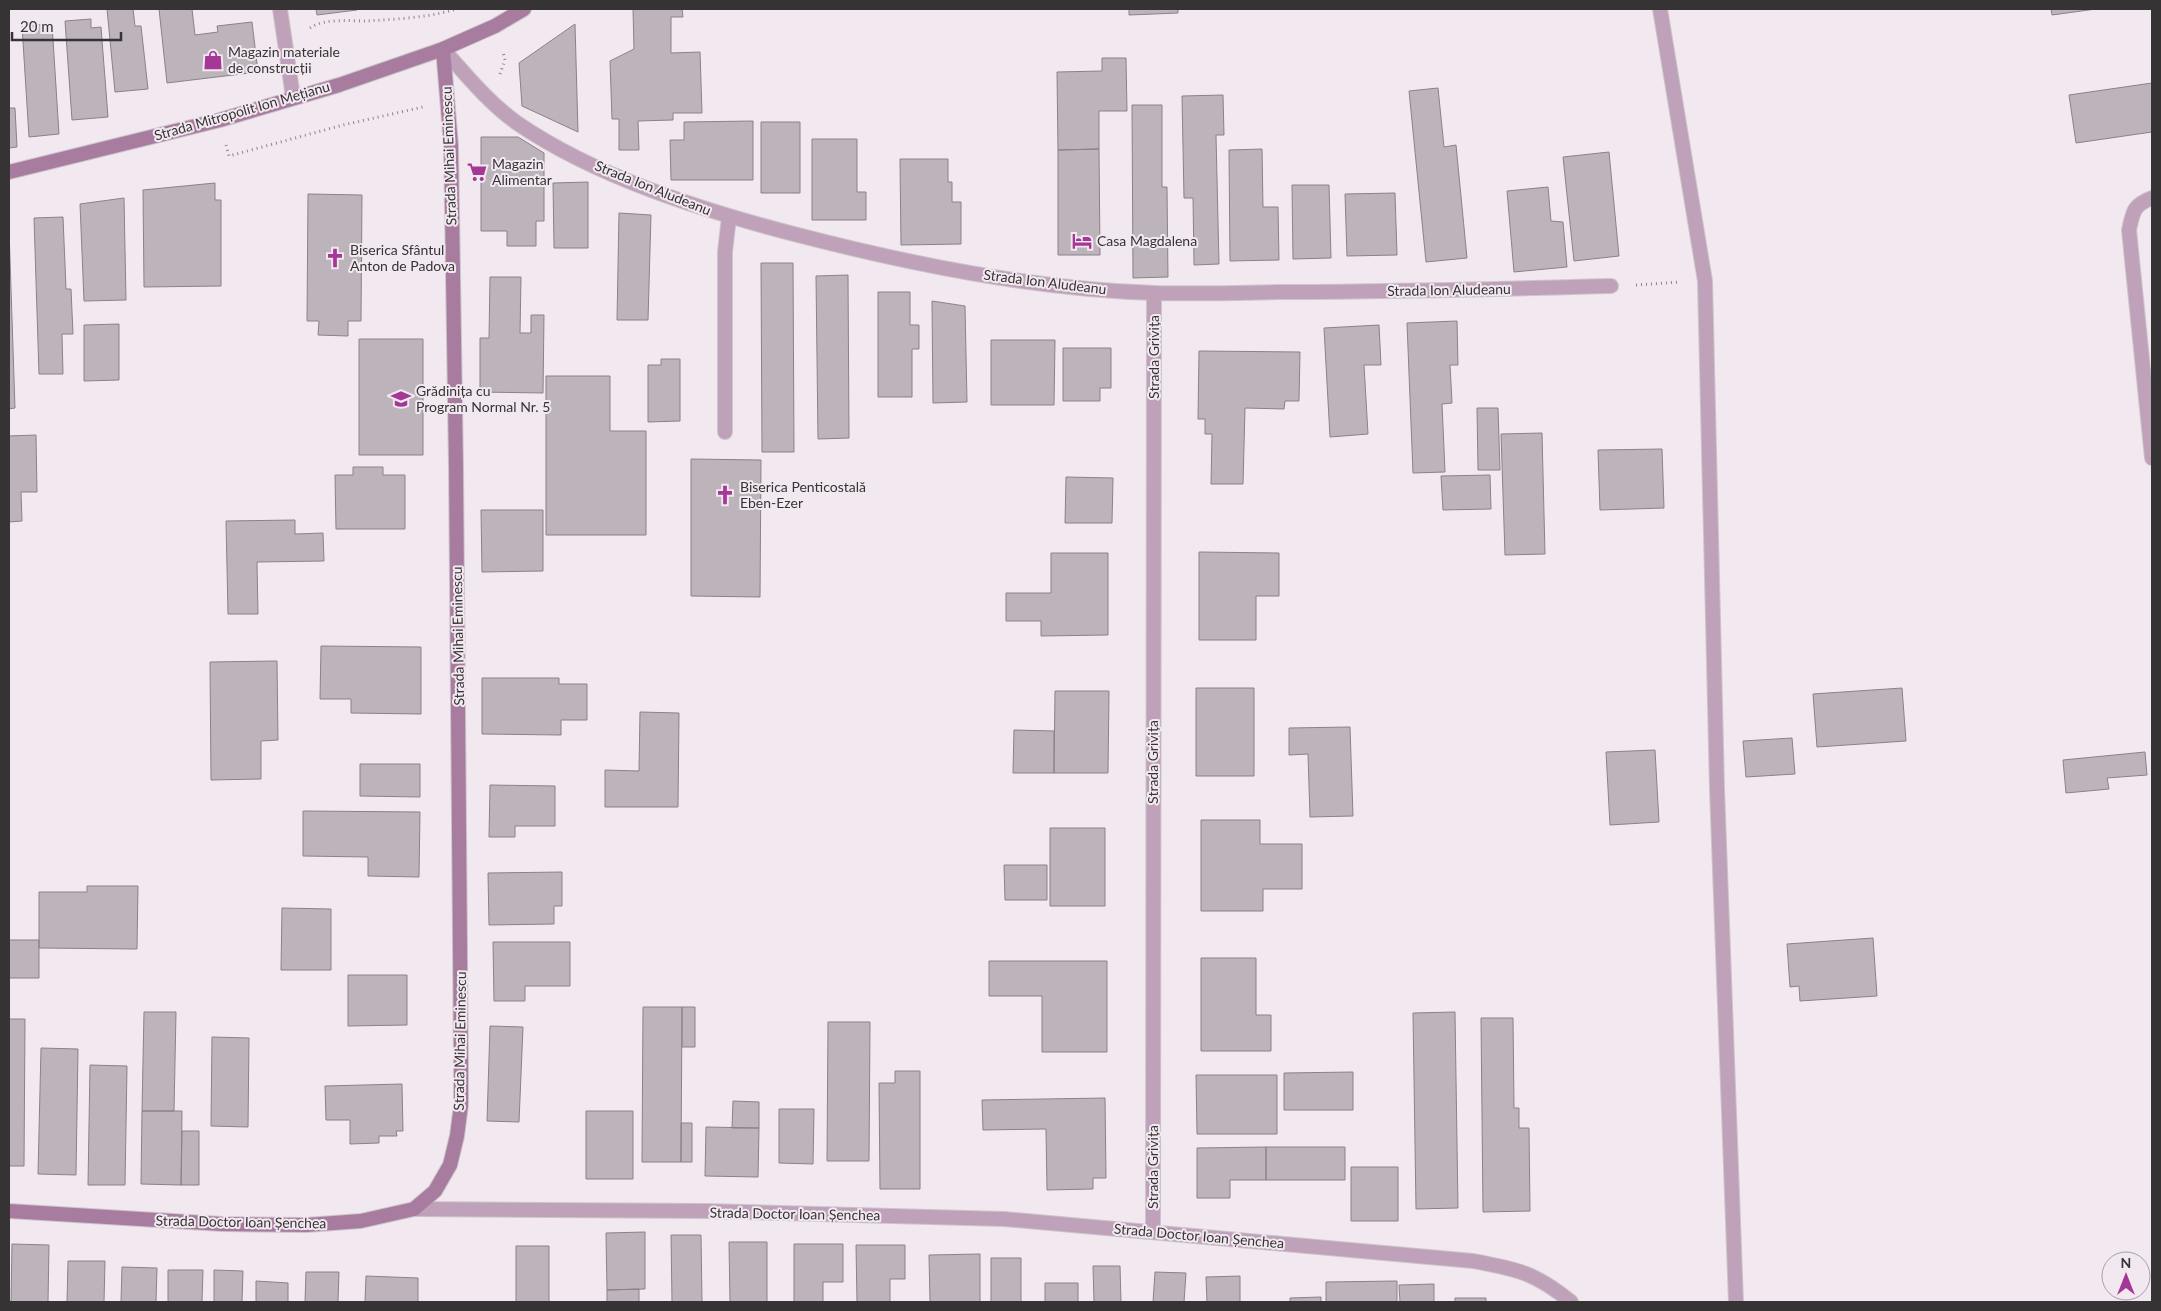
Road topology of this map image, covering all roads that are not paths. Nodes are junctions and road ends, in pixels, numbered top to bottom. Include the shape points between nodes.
1 (280, 9) edge
2 (524, 9) edge
3 (1660, 9) edge
4 (443, 49) junction
5 (293, 97) junction
6 (9, 172) edge
7 (2152, 198) edge
8 (729, 217) junction
9 (1611, 286) road end
10 (1154, 293) junction
11 (725, 432) dead end
12 (2152, 458) edge
13 (414, 1209) junction
14 (9, 1211) edge
15 (1153, 1231) junction
16 (1571, 1302) edge
17 (1736, 1302) edge

1 - 5 street
2 - 4 main road, Strada Mitropolit Ion Mețianu
3 - 17 street via 1705,281 1717,789
4 - 5 main road, Strada Mitropolit Ion Mețianu
4 - 8 street, Strada Ion Aludeanu via 481,91 517,122 582,160 679,201
4 - 13 main road, Strada Mihai Eminescu via 451,155 461,1104 450,1165 435,1191
5 - 6 main road, Strada Mitropolit Ion Mețianu via 220,120
7 - 12 street via 2134,210 2129,230
8 - 10 street, Strada Ion Aludeanu via 953,270 1082,288
8 - 11 street via 725,252
9 - 10 street, Strada Ion Aludeanu via 1412,292
10 - 15 street, Strada Grivița
13 - 14 main road, Strada Doctor Ioan Șenchea via 361,1220 306,1225 222,1224
13 - 15 street, Strada Doctor Ioan Șenchea via 1004,1219
15 - 16 street, Strada Doctor Ioan Șenchea via 1473,1261 1514,1268 1548,1283

